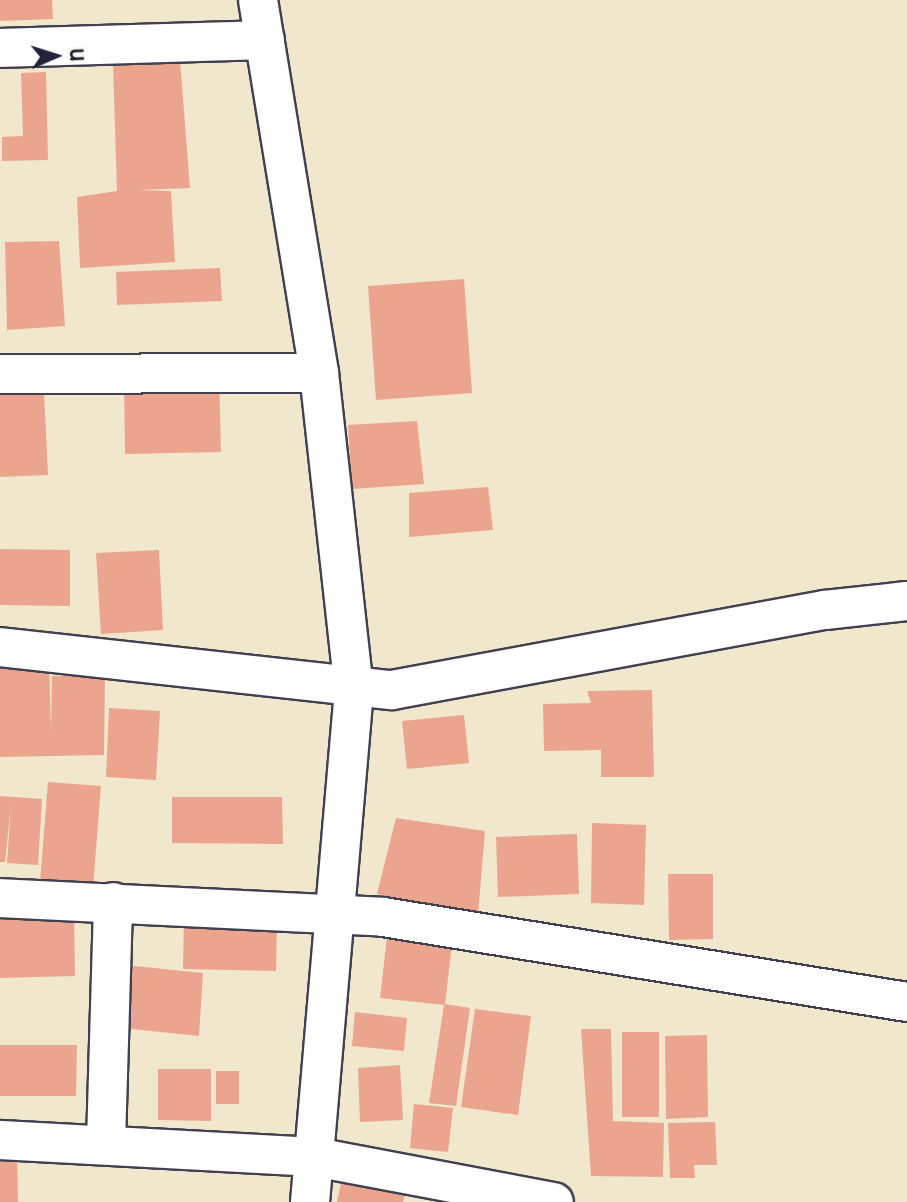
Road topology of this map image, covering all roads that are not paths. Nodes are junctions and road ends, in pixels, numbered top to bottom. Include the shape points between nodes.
1 (258, 0) edge
2 (265, 40) junction
3 (0, 48) edge
4 (319, 373) junction
5 (0, 374) edge
6 (907, 601) edge
7 (0, 647) edge
8 (354, 690) junction
9 (0, 898) edge
10 (113, 902) junction
11 (336, 912) junction
12 (907, 1002) edge
13 (0, 1140) edge
14 (106, 1142) junction
15 (315, 1157) junction
16 (310, 1202) edge
17 (554, 1202) edge

1 - 2 street
2 - 3 street
2 - 4 street
4 - 5 street
4 - 8 street
6 - 8 street via 825,610 392,690
7 - 8 street
8 - 11 street
9 - 10 street
10 - 11 street
10 - 14 street
11 - 12 street
11 - 15 street
13 - 14 street
14 - 15 street
15 - 16 street
15 - 17 street

